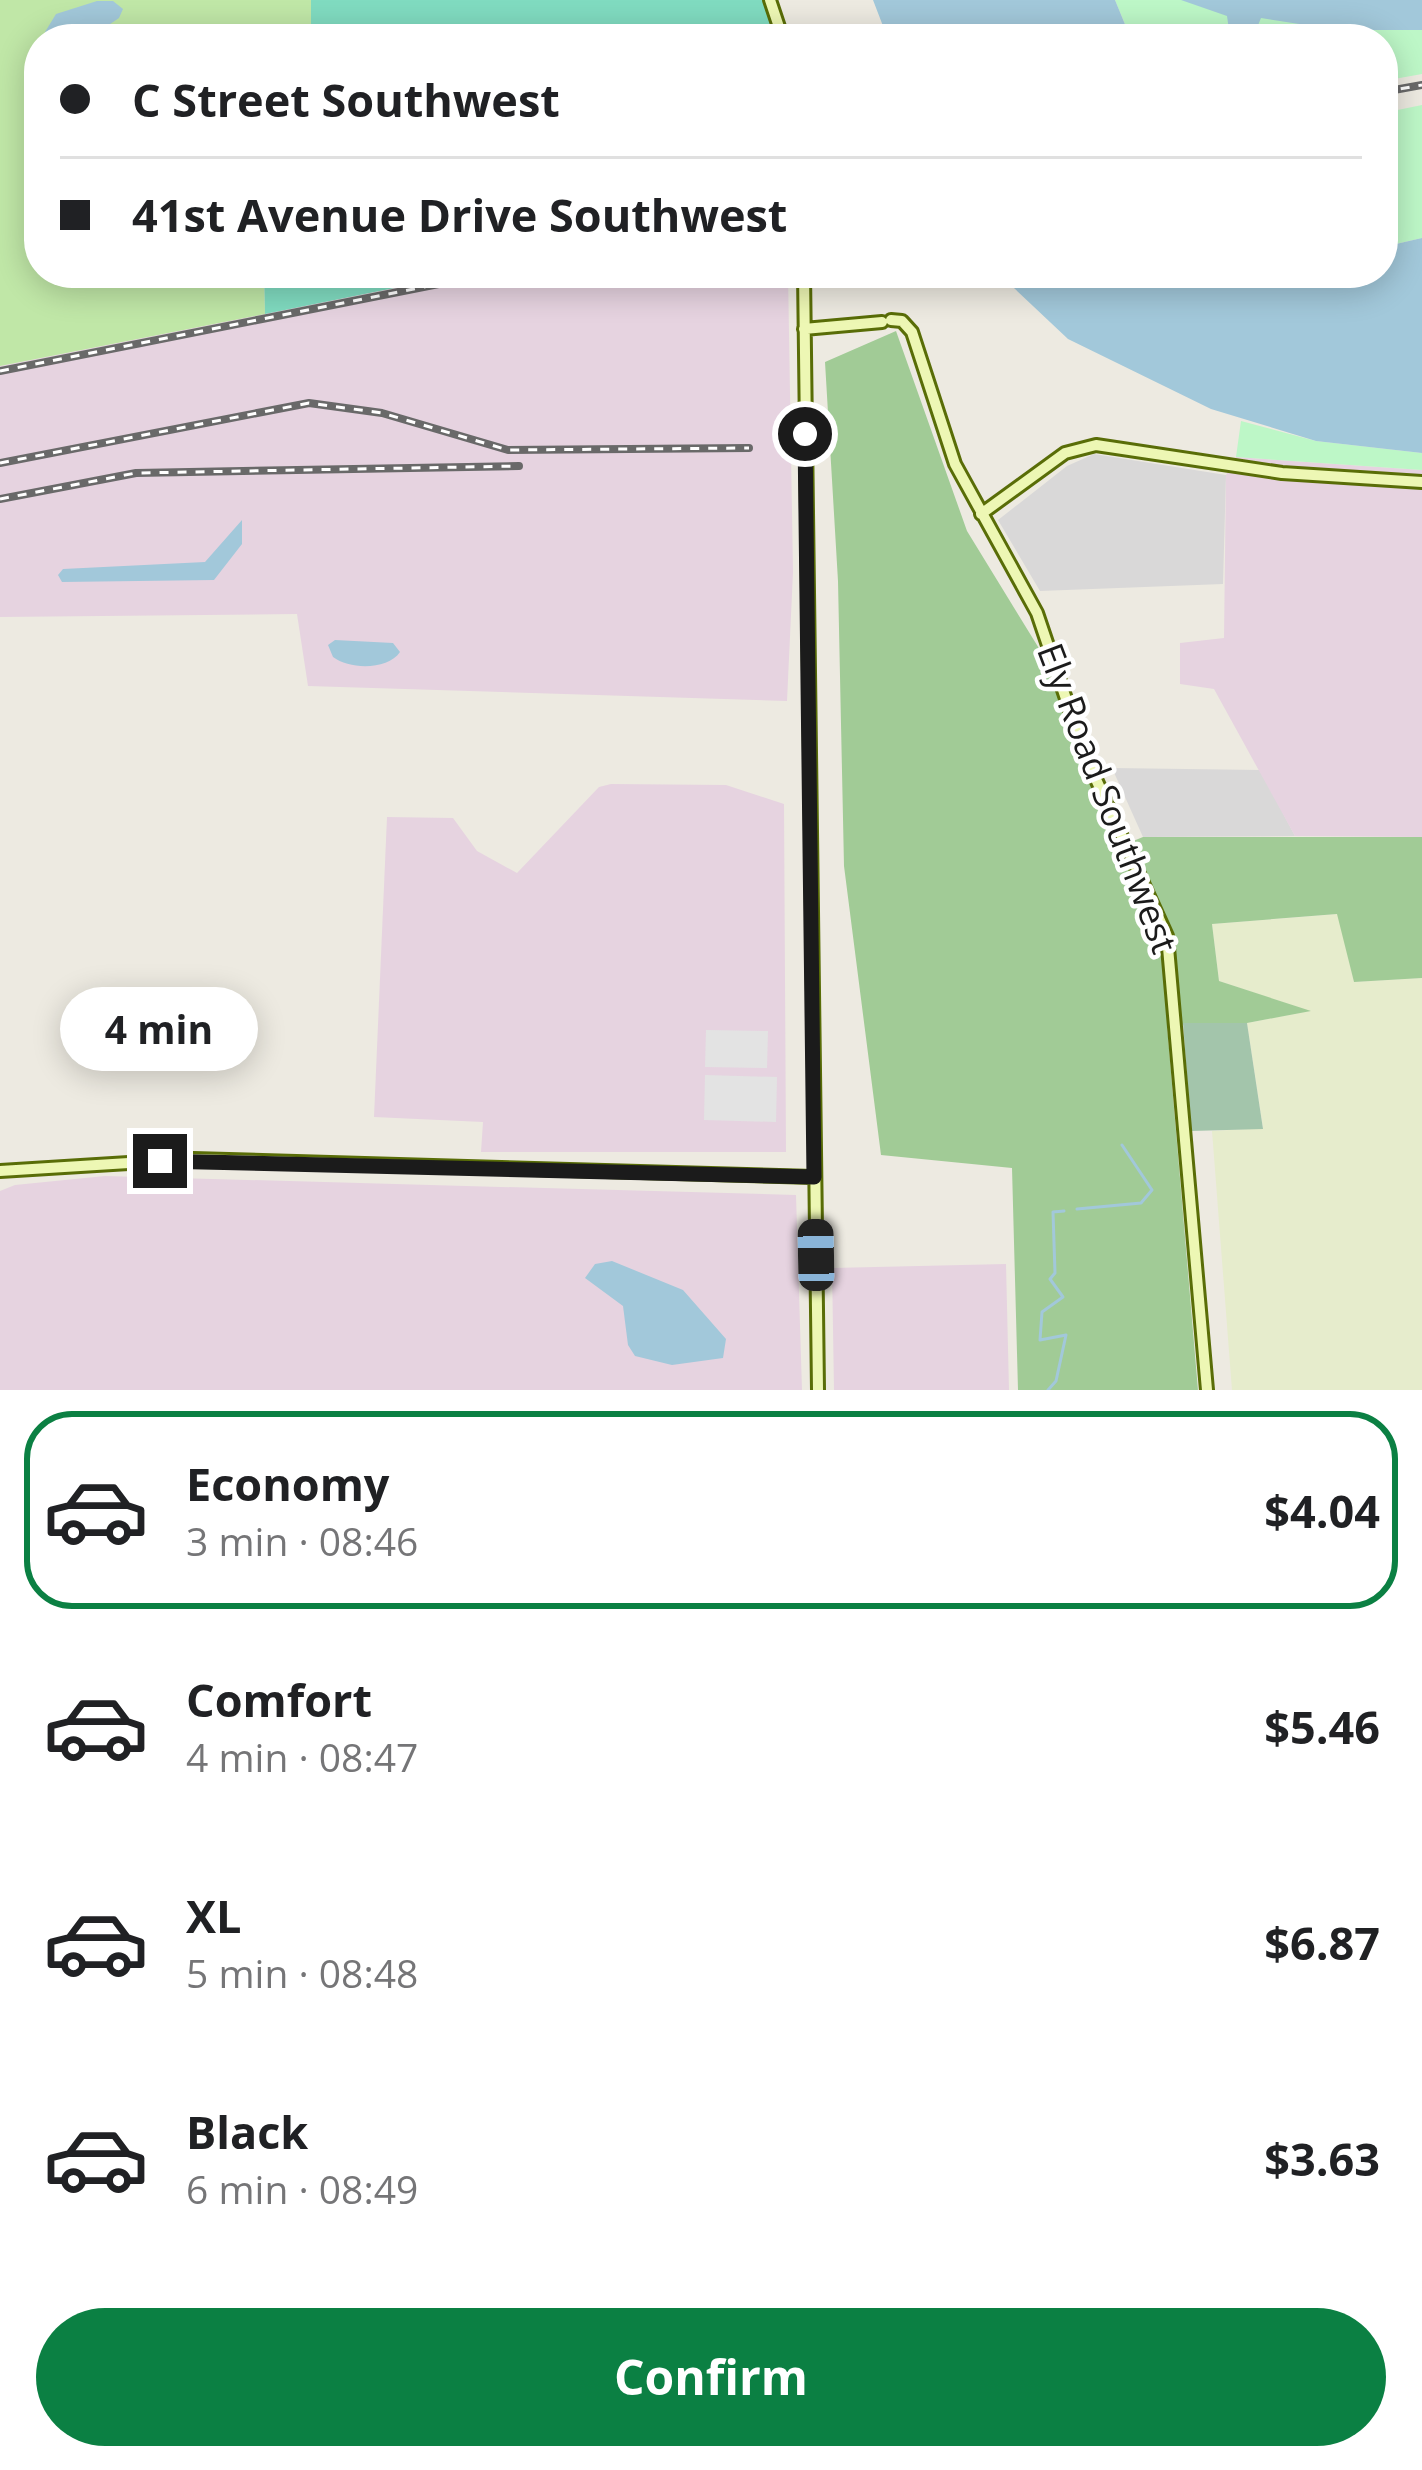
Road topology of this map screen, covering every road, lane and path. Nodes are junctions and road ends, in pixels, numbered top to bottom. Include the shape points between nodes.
1 (805, 288) edge
2 (804, 329) junction
3 (1422, 482) edge
4 (981, 514) junction
5 (0, 1172) edge
6 (814, 1177) junction
7 (818, 1390) edge
8 (1207, 1390) edge

1 - 2 street
2 - 4 street, Ely Road Southwest via 902,321
2 - 6 street
3 - 4 street via 1282,473 1096,445 1065,453
4 - 8 street, Ely Road Southwest via 1046,634 1085,754 1167,935
5 - 6 street via 193,1159
6 - 7 street

